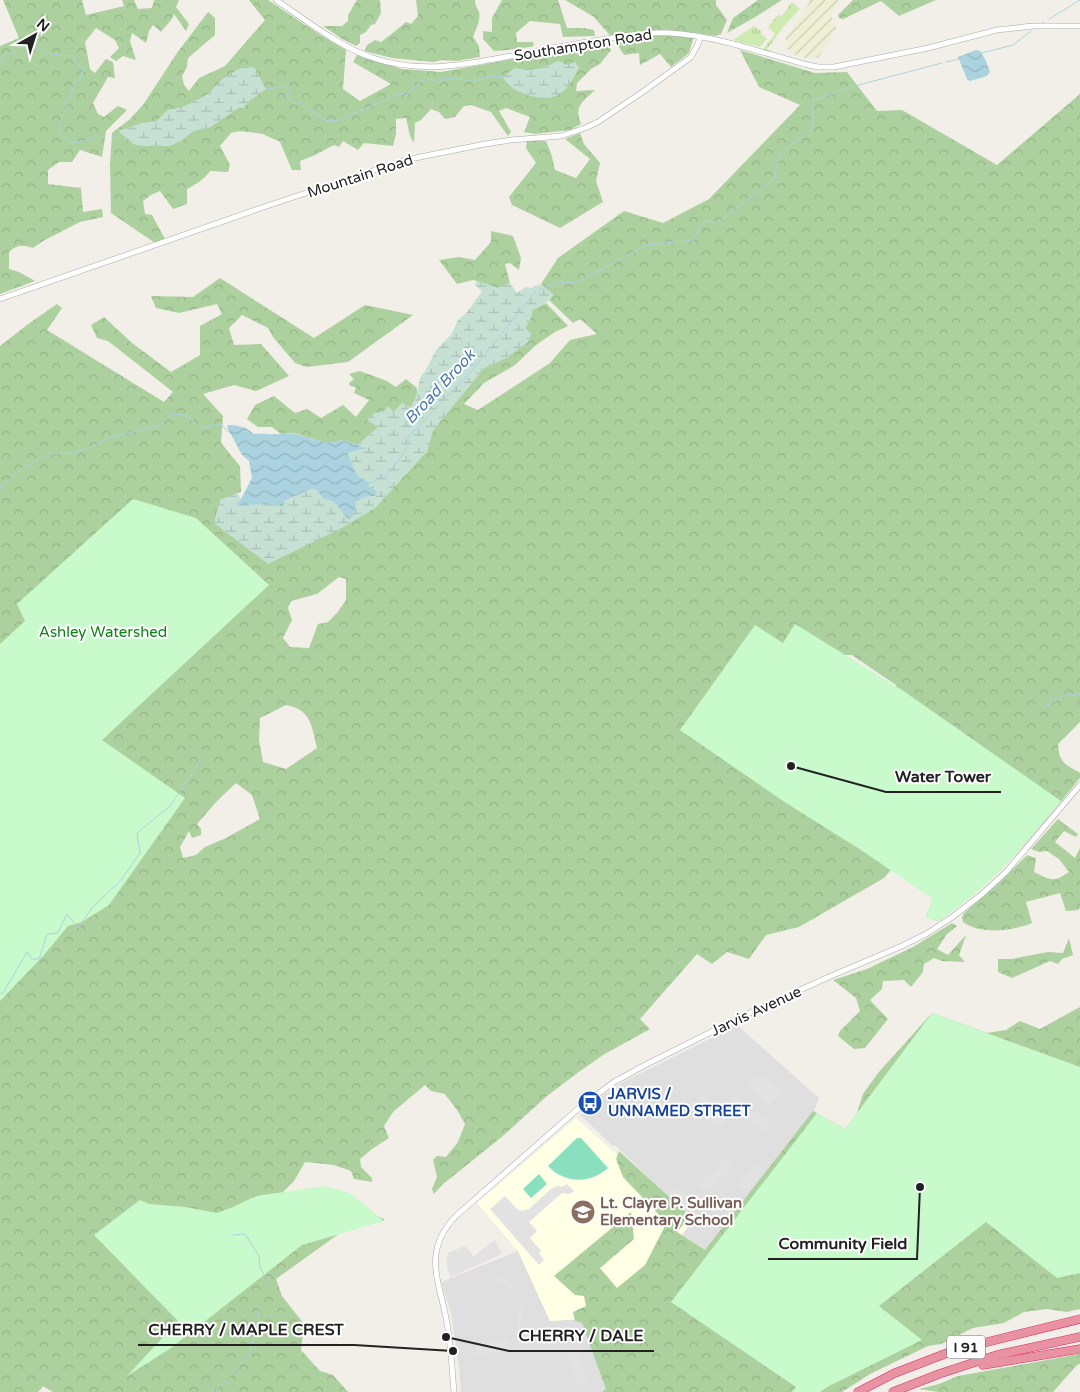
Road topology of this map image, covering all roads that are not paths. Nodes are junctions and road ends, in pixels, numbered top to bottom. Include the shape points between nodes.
1 (276, 0) edge
2 (1080, 26) edge
3 (700, 37) junction
4 (0, 299) edge
5 (1080, 785) edge
6 (1080, 1319) edge
7 (1080, 1337) edge
8 (1080, 1349) edge
9 (939, 1374) junction
10 (454, 1392) edge
11 (858, 1392) edge
12 (893, 1392) edge

1 - 3 street, Southampton Road via 353,50 375,59 429,68 458,66 648,33
2 - 3 street, Southampton Road via 997,30 928,48 830,67 808,65
3 - 4 street, Mountain Road via 691,57 603,119 585,128 561,136 494,142 405,160
5 - 10 street, Jarvis Avenue via 1006,872 955,915 902,946 739,1018 614,1082 460,1212 446,1227 435,1262 447,1322
6 - 11 highway, I 91 via 955,1350 895,1373
7 - 9 highway, I 91 via 997,1355
8 - 9 highway
9 - 12 highway, I 91

